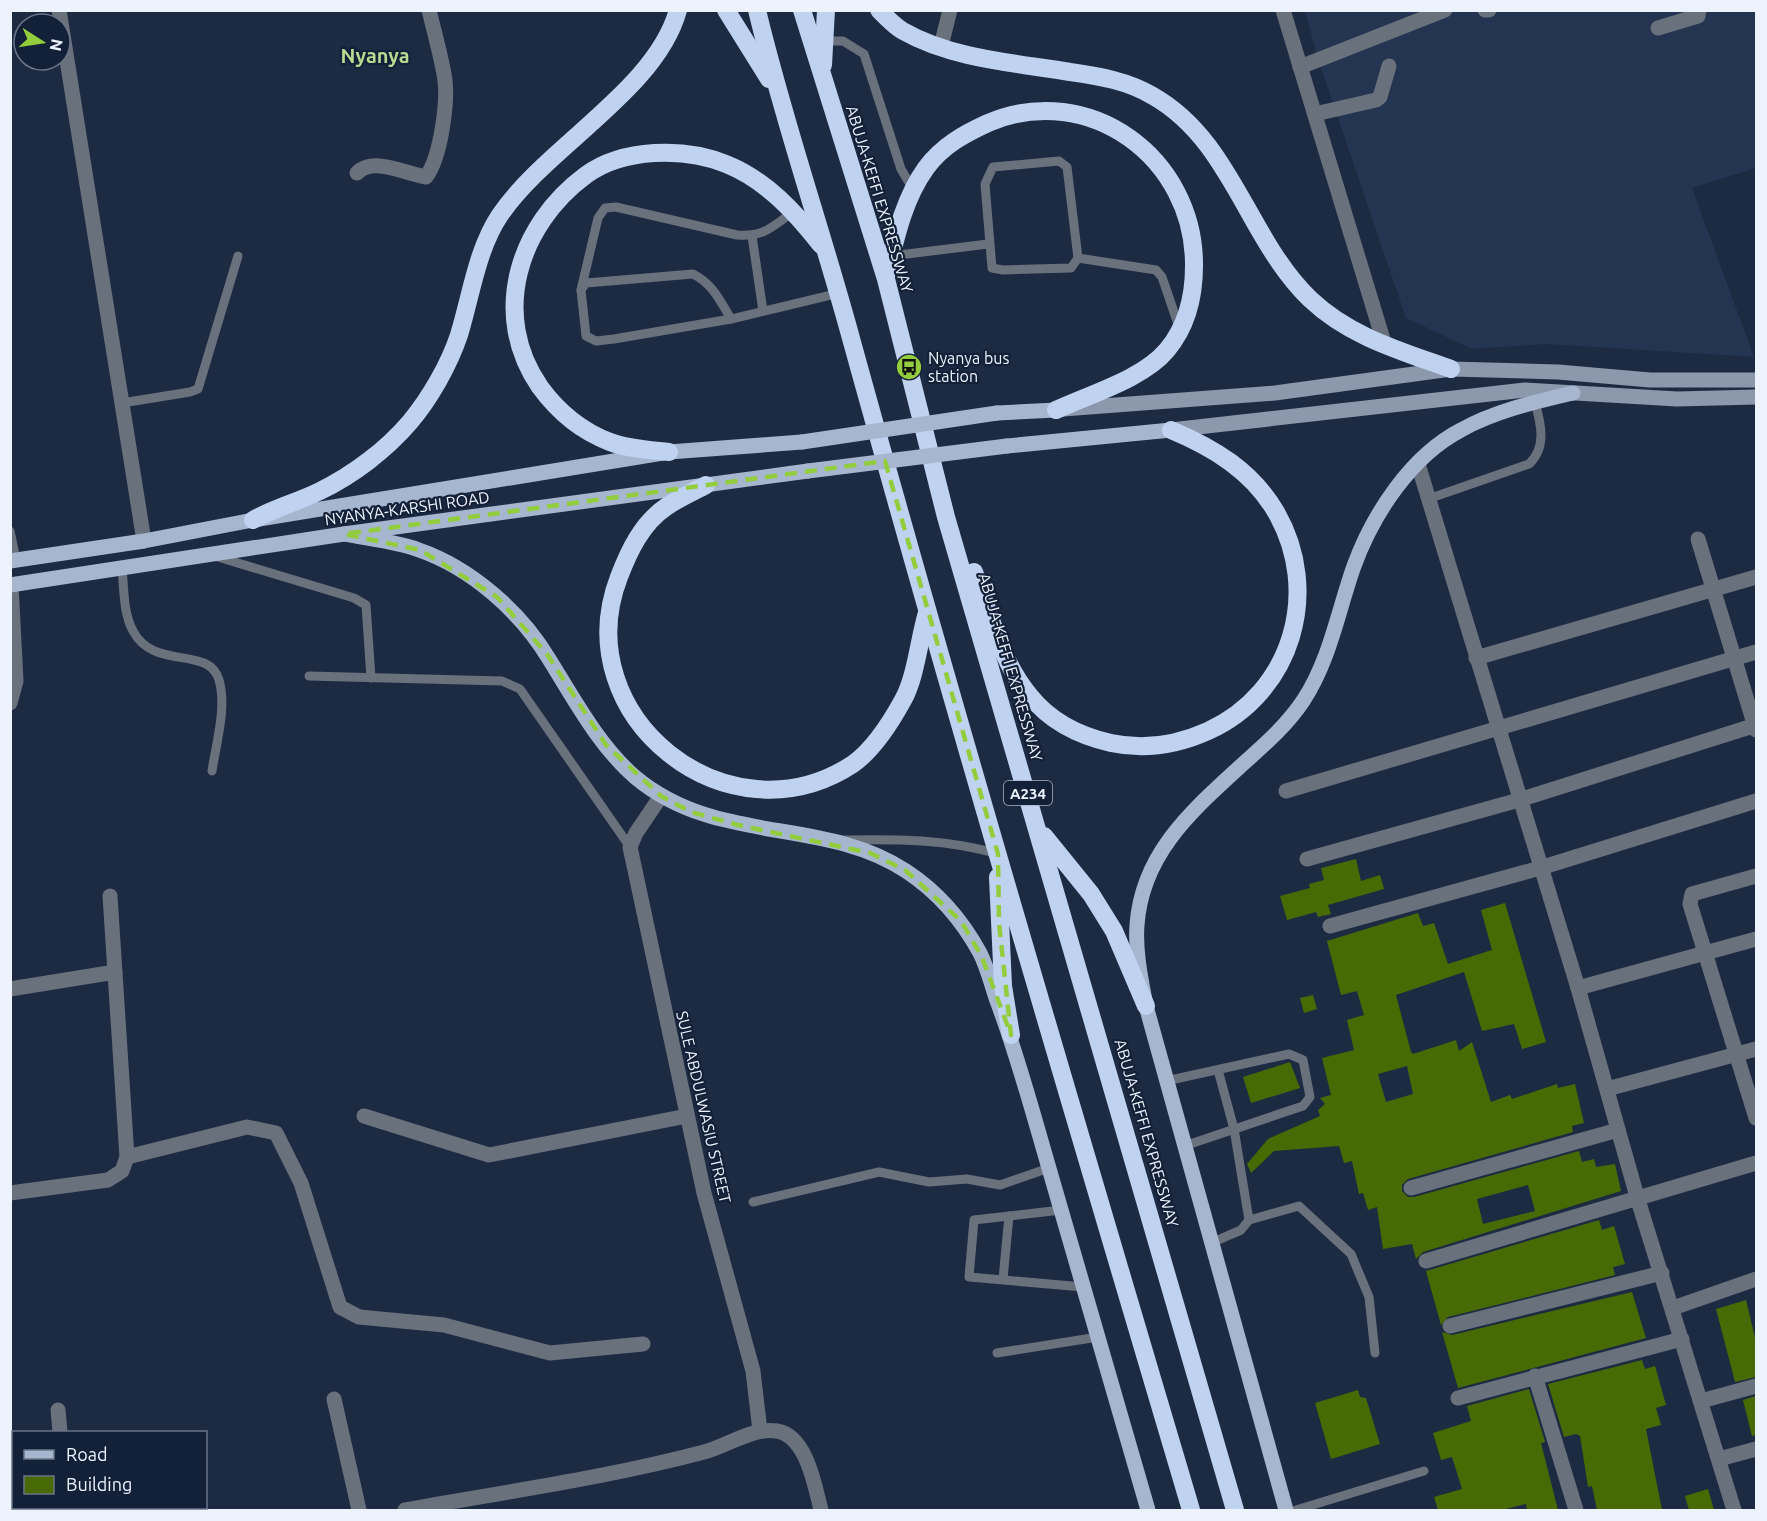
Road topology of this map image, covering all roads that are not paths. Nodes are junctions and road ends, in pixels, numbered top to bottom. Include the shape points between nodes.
1 (60, 10) edge
2 (429, 10) edge
3 (678, 10) edge
4 (726, 10) edge
5 (757, 10) edge
6 (802, 10) edge
7 (826, 10) edge
8 (879, 10) edge
9 (950, 10) edge
10 (1283, 10) edge
11 (1445, 10) edge
12 (1699, 10) edge
13 (1658, 28) dead end
14 (824, 41) junction
15 (940, 46) junction
16 (1389, 66) dead end
17 (1300, 67) junction
18 (822, 75) junction
19 (776, 90) junction
20 (1315, 114) junction
21 (357, 173) dead end
22 (914, 190) junction
23 (793, 212) junction
24 (752, 236) junction
25 (988, 244) junction
26 (828, 254) junction
27 (238, 256) dead end
28 (891, 256) junction
29 (1078, 258) junction
30 (885, 279) junction
31 (581, 290) junction
32 (839, 293) junction
33 (762, 311) junction
34 (731, 319) junction
35 (1180, 331) junction
36 (1385, 346) junction
37 (1451, 369) junction
38 (1756, 380) edge
39 (1573, 393) junction
40 (1756, 397) edge
41 (1535, 402) junction
42 (122, 403) junction
43 (1056, 410) junction
44 (1171, 430) junction
45 (669, 452) junction
46 (1418, 464) junction
47 (706, 485) junction
48 (1428, 499) junction
49 (946, 517) junction
50 (253, 520) junction
51 (10, 531) edge
52 (344, 534) junction
53 (1698, 539) dead end
54 (144, 542) junction
55 (210, 554) junction
56 (13, 561) edge
57 (122, 568) junction
58 (1756, 577) edge
59 (11, 585) edge
60 (1713, 590) junction
61 (927, 613) junction
62 (1756, 651) edge
63 (1476, 658) junction
64 (1735, 658) junction
65 (309, 676) dead end
66 (371, 678) junction
67 (10, 703) edge
68 (1756, 727) edge
69 (1498, 728) junction
70 (212, 771) dead end
71 (1286, 791) dead end
72 (661, 796) junction
73 (1519, 800) junction
74 (1756, 801) edge
75 (1038, 829) junction
76 (829, 840) junction
77 (630, 847) junction
78 (998, 854) junction
79 (1306, 859) dead end
80 (1540, 868) junction
81 (1756, 876) edge
82 (110, 896) dead end
83 (1330, 926) dead end
84 (1756, 939) edge
85 (1705, 954) junction
86 (115, 972) junction
87 (1578, 988) junction
88 (10, 989) edge
89 (1146, 1006) junction
90 (1011, 1035) junction
91 (1756, 1049) edge
92 (1736, 1054) junction
93 (1218, 1070) junction
94 (1166, 1081) junction
95 (1607, 1089) junction
96 (364, 1116) dead end
97 (687, 1116) junction
98 (1756, 1118) edge
99 (1234, 1129) junction
100 (1618, 1130) junction
101 (1184, 1146) junction
102 (127, 1157) junction
103 (1756, 1163) edge
104 (1049, 1168) junction
105 (1411, 1188) dead end
106 (10, 1193) edge
107 (1638, 1200) junction
108 (753, 1202) dead end
109 (1061, 1210) junction
110 (1009, 1216) junction
111 (1249, 1220) junction
112 (1211, 1243) junction
113 (1426, 1261) dead end
114 (1662, 1273) junction
115 (1003, 1279) junction
116 (1756, 1279) edge
117 (1083, 1287) junction
118 (1673, 1308) junction
119 (1450, 1326) dead end
120 (1098, 1336) junction
121 (1682, 1339) junction
122 (643, 1344) dead end
123 (997, 1353) dead end
124 (1375, 1353) dead end
125 (1535, 1376) junction
126 (1756, 1386) edge
127 (1458, 1398) dead end
128 (334, 1399) dead end
129 (1701, 1401) junction
130 (58, 1410) dead end
131 (60, 1431) edge
132 (760, 1431) junction
133 (1756, 1449) edge
134 (1719, 1460) junction
135 (1424, 1471) dead end
136 (1326, 1507) edge
137 (359, 1510) edge
138 (405, 1510) edge
139 (821, 1510) edge
140 (1148, 1510) edge
141 (1191, 1510) edge
142 (1235, 1510) edge
143 (1286, 1510) edge
144 (1296, 1510) edge
145 (1576, 1510) edge
146 (1734, 1510) edge

1 - 42 street
2 - 21 street via 445,76 442,128 433,168 426,177 374,165
3 - 50 highway via 663,43 643,71 615,102 544,163 499,217 478,267 458,338 411,421 359,467 321,490
4 - 19 highway
5 - 19 highway, A234
6 - 18 highway, ABUJA-KEFFI EXPRESSWAY / A234
7 - 14 highway, ABUJA-KEFFI EXPRESSWAY
8 - 15 highway via 901,30
9 - 15 street
10 - 17 street
11 - 17 street
12 - 13 street via 1691,20
14 - 18 highway, ABUJA-KEFFI EXPRESSWAY
14 - 22 lane via 843,41 864,54 901,169
15 - 36 highway via 1125,83 1177,112 1219,159 1266,245 1310,299 1364,338
16 - 20 street via 1376,100
17 - 20 street
18 - 30 highway, ABUJA-KEFFI EXPRESSWAY / A234
19 - 26 highway, A234
20 - 36 street
22 - 28 highway via 900,221
22 - 35 highway via 926,168 944,148 1005,116 1042,110 1081,116 1122,132 1159,164 1177,189 1188,217 1194,249 1194,282
23 - 24 lane via 762,234
23 - 26 highway
23 - 45 highway via 752,177 726,164 701,155 668,152 620,160 587,174 555,202 537,228 525,253 513,307 520,346 532,375 559,411 582,429 612,443
24 - 31 lane via 616,207 605,208 598,218
24 - 33 lane
25 - 28 lane
25 - 29 lane via 992,268 1003,270 1071,268
25 - 29 lane via 985,184 993,167 1059,160 1067,167
26 - 32 highway, A234
27 - 42 lane via 198,389
28 - 30 highway
29 - 35 lane via 1160,272
30 - 49 highway, ABUJA-KEFFI EXPRESSWAY / A234
31 - 34 lane via 586,283 693,273 706,280
31 - 34 lane via 586,336 596,341
32 - 33 lane
32 - 61 highway, A234
33 - 34 lane
35 - 43 highway via 1165,352 1148,366
36 - 37 highway
37 - 38 street via 1650,380
37 - 43 street via 1275,393
39 - 40 street via 1677,399
39 - 41 main road, ABUJA-KEFFI EXPRESSWAY
39 - 44 street via 1485,393
41 - 46 main road, ABUJA-KEFFI EXPRESSWAY via 1459,430
41 - 48 lane via 1541,445 1529,464
42 - 54 street
43 - 45 main road, NYANYA-KARSHI ROAD, bridge via 997,413 802,442
44 - 47 main road, NYANYA-KARSHI ROAD, bridge via 1007,446
44 - 49 highway via 1229,459 1255,486 1276,513 1294,558 1299,586 1298,613 1290,643 1262,691 1242,712 1194,738 1169,744 1122,745 1078,732 1046,712 1019,682 1006,659 974,572
45 - 50 main road, NYANYA-KARSHI ROAD
46 - 48 street
46 - 89 main road, ABUJA-KEFFI EXPRESSWAY via 1399,483 1369,531 1321,669 1293,716 1184,819 1156,860 1141,894 1137,926
47 - 52 main road, NYANYA-KARSHI ROAD
47 - 61 highway via 666,507 644,528 613,593 608,629 620,692 634,720 694,771 743,788 772,789 811,782 854,763 875,743 904,698
48 - 63 street
49 - 75 highway, ABUJA-KEFFI EXPRESSWAY / A234
50 - 54 main road, NYANYA-KARSHI ROAD
51 - 56 lane
52 - 55 main road, NYANYA-KARSHI ROAD
52 - 72 main road via 420,550 497,597 547,654 606,745 632,774
53 - 60 street
54 - 56 main road, NYANYA-KARSHI ROAD
55 - 57 main road, NYANYA-KARSHI ROAD
55 - 66 lane via 366,605
57 - 59 main road, NYANYA-KARSHI ROAD
57 - 70 lane via 128,617 133,632 149,651 203,662 215,670 220,681 222,701
58 - 60 street
59 - 67 street via 16,681
60 - 63 street
60 - 64 street
61 - 78 highway, A234
62 - 64 street
63 - 69 street
64 - 68 street
64 - 69 street
65 - 66 lane
66 - 77 lane via 513,684
68 - 73 street
69 - 71 street
69 - 73 street
72 - 76 main road via 691,812 738,825
72 - 77 street
73 - 79 street
73 - 80 street
74 - 80 street
75 - 89 highway via 1091,894 1114,932
75 - 142 highway, ABUJA-KEFFI EXPRESSWAY / A234
76 - 78 lane via 945,843
76 - 90 main road via 870,852 905,870 961,921 982,957
77 - 97 street, SULE ABDULWASIU STREET
78 - 90 highway via 1003,986
78 - 141 highway, A234
80 - 83 street
80 - 87 street
81 - 85 street via 1692,894 1690,904
82 - 86 street
84 - 85 street
85 - 87 street
85 - 92 street
86 - 88 street
86 - 102 street
87 - 95 street
89 - 94 main road, ABUJA-KEFFI EXPRESSWAY
90 - 104 main road
91 - 92 street
92 - 95 street
92 - 98 street
93 - 94 lane
93 - 99 lane
93 - 99 lane via 1289,1054 1303,1060 1308,1102
94 - 101 main road, ABUJA-KEFFI EXPRESSWAY
95 - 100 street
96 - 97 street via 489,1155
97 - 132 street, SULE ABDULWASIU STREET via 753,1371
99 - 101 lane
99 - 111 lane
100 - 105 street
100 - 107 street
101 - 112 main road, ABUJA-KEFFI EXPRESSWAY
102 - 106 street via 122,1171 108,1180
102 - 122 street via 247,1127 276,1133 301,1183 340,1307 349,1313 444,1325 550,1353
103 - 107 street
104 - 108 lane via 1000,1185 967,1179 929,1182 879,1172
104 - 109 main road
107 - 113 street
107 - 114 street
109 - 110 lane
109 - 117 main road
110 - 115 lane
110 - 115 lane via 974,1220 969,1277
111 - 112 lane via 1241,1230
111 - 124 lane via 1299,1206 1351,1254 1369,1297
112 - 143 main road, ABUJA-KEFFI EXPRESSWAY
114 - 118 street
114 - 119 street
115 - 117 lane
116 - 118 street
117 - 120 main road
118 - 121 street
120 - 123 lane
120 - 140 main road
121 - 125 street
121 - 129 street
125 - 127 street
125 - 145 street
126 - 129 street
128 - 137 street
129 - 134 street
130 - 131 street
132 - 138 street via 716,1449 667,1462
132 - 139 street via 779,1431 796,1443 806,1456
133 - 134 street
134 - 146 street
135 - 136 lane
136 - 144 lane

